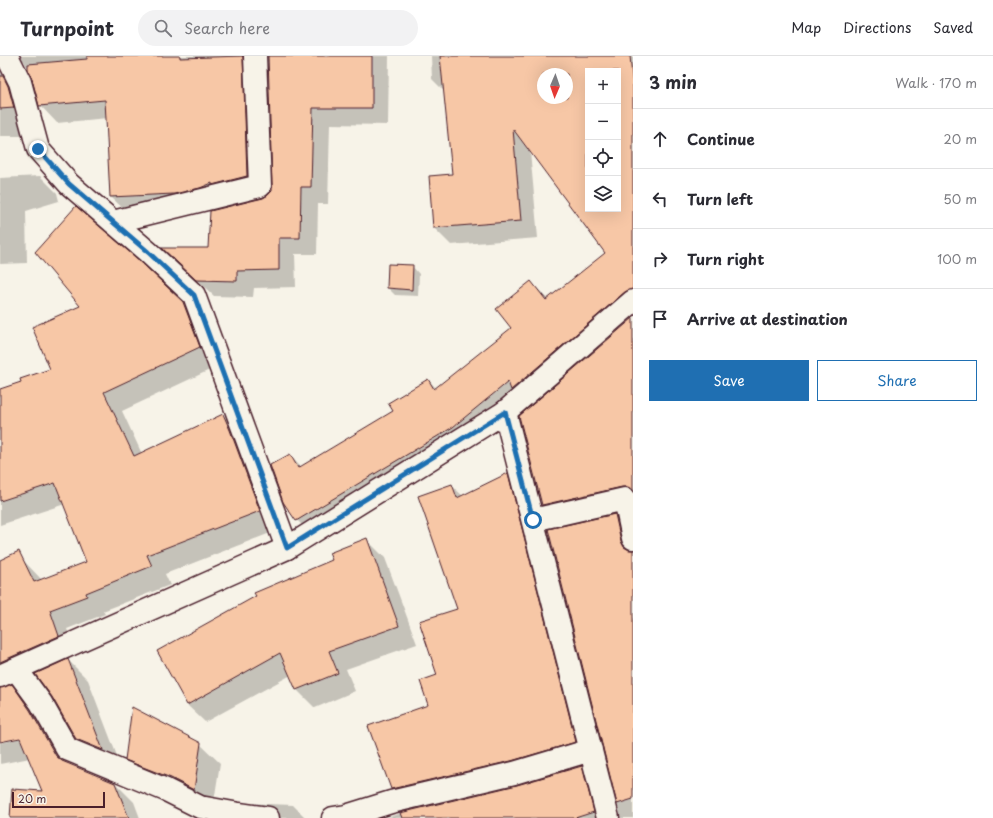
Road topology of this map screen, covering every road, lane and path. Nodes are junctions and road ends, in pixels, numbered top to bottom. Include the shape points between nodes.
1 (7, 56) edge
2 (255, 56) edge
3 (113, 222) junction
4 (633, 301) edge
5 (505, 412) junction
6 (533, 520) junction
7 (633, 538) edge
8 (287, 548) junction
9 (8, 672) edge
10 (591, 750) junction
11 (268, 818) edge
12 (333, 818) edge
13 (608, 818) edge

1 - 3 street via 20,82 38,149 69,184
2 - 3 street via 260,186
3 - 8 street via 194,295
4 - 5 street
5 - 6 street
5 - 8 street
6 - 7 street via 625,499
6 - 10 street
8 - 9 street
9 - 11 street via 41,703 67,749 200,807
10 - 12 street via 514,773
10 - 13 street

